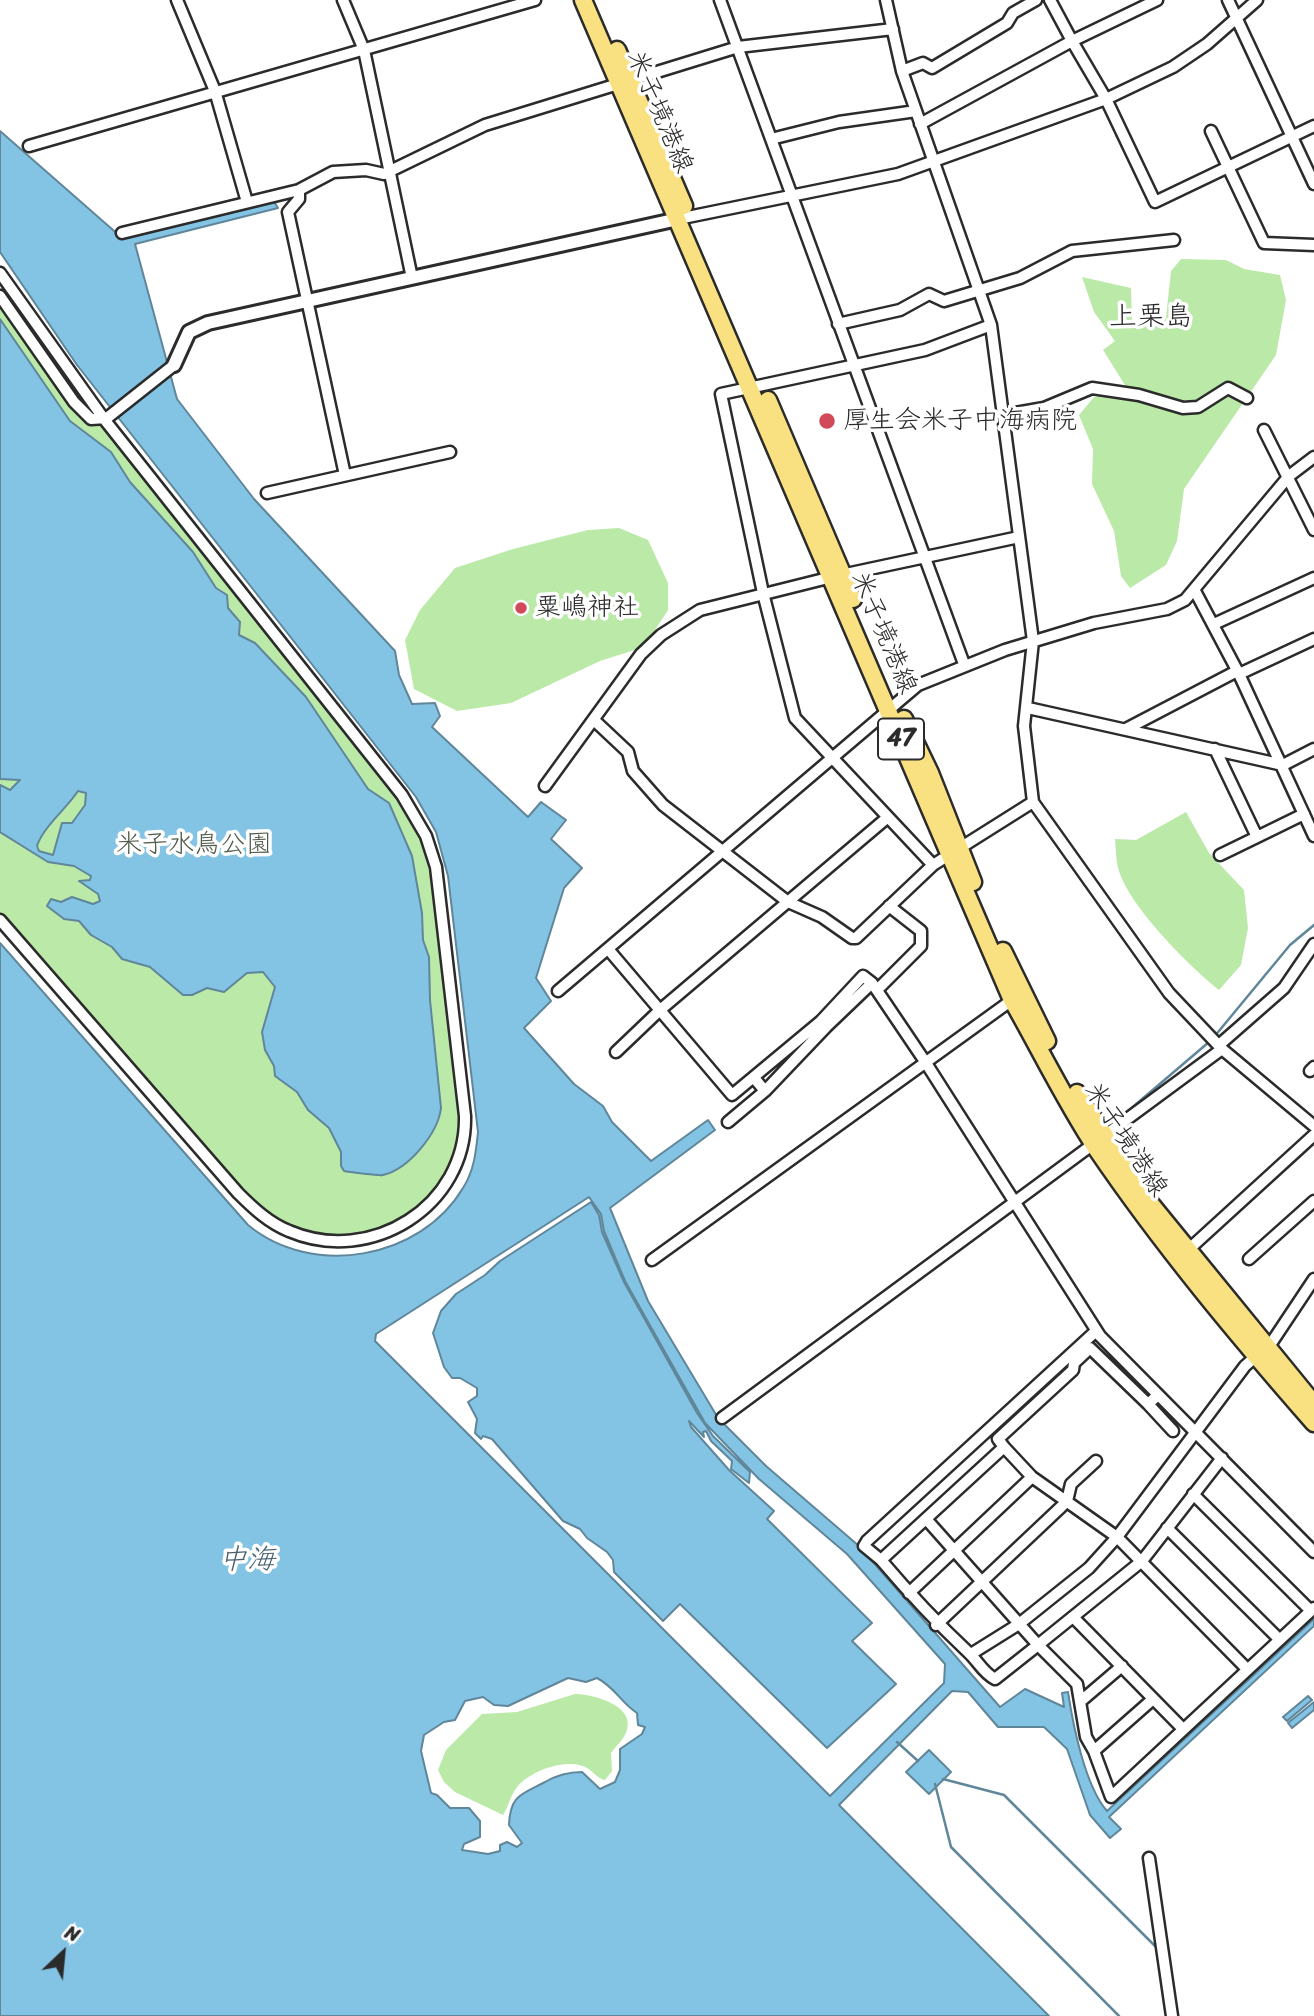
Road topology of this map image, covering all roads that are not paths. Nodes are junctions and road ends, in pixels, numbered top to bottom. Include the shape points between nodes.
1 (177, 0) edge
2 (343, 0) edge
3 (535, 0) edge
4 (583, 0) edge
5 (594, 0) edge
6 (720, 0) edge
7 (886, 0) edge
8 (1035, 0) edge
9 (1050, 0) edge
10 (1157, 0) edge
11 (1228, 0) edge
12 (1257, 0) edge
13 (1237, 17) junction
14 (893, 29) junction
15 (1072, 41) junction
16 (738, 47) junction
17 (364, 50) junction
18 (902, 71) junction
19 (625, 82) junction
20 (215, 91) junction
21 (1106, 99) junction
22 (916, 111) junction
23 (920, 124) junction
24 (1314, 126) edge
25 (1211, 131) dead end
26 (1292, 136) junction
27 (771, 139) junction
28 (29, 146) dead end
29 (934, 159) junction
30 (1228, 168) junction
31 (390, 172) junction
32 (1313, 177) edge
33 (299, 190) junction
34 (791, 195) junction
35 (247, 202) junction
36 (683, 217) junction
37 (122, 233) dead end
38 (1174, 240) dead end
39 (1314, 245) edge
40 (0, 273) edge
41 (412, 278) junction
42 (980, 288) junction
43 (0, 296) edge
44 (308, 301) junction
45 (838, 324) junction
46 (991, 325) junction
47 (174, 365) joint
48 (853, 367) junction
49 (756, 386) junction
50 (1247, 398) dead end
51 (1004, 415) junction
52 (105, 419) junction
53 (1264, 430) dead end
54 (450, 452) dead end
55 (1314, 457) edge
56 (345, 475) junction
57 (1289, 476) junction
58 (267, 493) dead end
59 (1314, 530) edge
60 (1019, 537) junction
61 (924, 557) junction
62 (837, 576) junction
63 (1314, 578) edge
64 (1195, 591) junction
65 (763, 593) junction
66 (1214, 624) junction
67 (1314, 639) edge
68 (1033, 641) junction
69 (964, 664) junction
70 (1238, 673) junction
71 (893, 706) junction
72 (1028, 708) junction
73 (595, 721) junction
74 (1126, 729) junction
75 (1214, 749) junction
76 (1314, 750) edge
77 (833, 757) junction
78 (1283, 765) junction
79 (545, 786) dead end
80 (1033, 802) junction
81 (1304, 814) junction
82 (888, 817) junction
83 (1314, 836) edge
84 (1257, 837) junction
85 (722, 850) junction
86 (955, 850) junction
87 (1220, 855) dead end
88 (933, 865) junction
89 (788, 902) junction
90 (889, 906) junction
91 (0, 920) edge
92 (1314, 944) edge
93 (608, 949) junction
94 (875, 986) junction
95 (558, 991) dead end
96 (1013, 1000) junction
97 (660, 1010) junction
98 (824, 1024) junction
99 (1220, 1047) junction
100 (616, 1052) dead end
101 (926, 1063) junction
102 (755, 1079) junction
103 (765, 1091) junction
104 (728, 1122) dead end
105 (1314, 1126) edge
106 (1314, 1135) edge
107 (1099, 1141) junction
108 (1015, 1201) junction
109 (1314, 1201) edge
110 (1187, 1251) junction
111 (1249, 1259) dead end
112 (652, 1261) dead end
113 (1314, 1279) edge
114 (1096, 1331) junction
115 (1261, 1352) junction
116 (1157, 1396) junction
117 (1148, 1404) junction
118 (1314, 1404) edge
119 (722, 1418) dead end
120 (1314, 1423) edge
121 (1173, 1431) dead end
122 (1196, 1433) junction
123 (1004, 1447) junction
124 (1222, 1458) junction
125 (1096, 1461) dead end
126 (1032, 1477) junction
127 (1194, 1494) junction
128 (1067, 1501) junction
129 (927, 1521) junction
130 (1167, 1528) junction
131 (1117, 1537) junction
132 (954, 1550) junction
133 (1314, 1552) edge
134 (881, 1560) junction
135 (1142, 1562) junction
136 (982, 1582) junction
137 (909, 1593) junction
138 (1312, 1609) edge
139 (1073, 1617) junction
140 (1019, 1624) junction
141 (936, 1625) junction
142 (1279, 1639) junction
143 (1038, 1645) junction
144 (971, 1654) junction
145 (1122, 1667) junction
146 (1247, 1670) junction
147 (1153, 1699) junction
148 (1081, 1701) junction
149 (1184, 1729) junction
150 (1094, 1751) junction
151 (1149, 1858) dead end
152 (1172, 2016) edge

1 - 20 street
2 - 17 street
3 - 17 street
4 - 19 main road, 米子境港線 / 47
5 - 19 main road, 米子境港線 / 47
6 - 16 street
7 - 14 street
8 - 18 street via 951,58 932,68 923,63
9 - 15 street
10 - 15 street
11 - 13 street
12 - 13 street
13 - 21 street via 1173,67
13 - 26 street
14 - 16 street
14 - 18 street
15 - 21 street
15 - 23 street
16 - 19 street
16 - 27 street
17 - 20 street
17 - 31 street
18 - 22 street
19 - 31 street via 485,125
19 - 36 main road, 米子境港線 / 47
20 - 28 street
20 - 35 street
21 - 29 street
21 - 30 street via 1154,202
22 - 23 street
22 - 27 street via 839,122
23 - 29 street
24 - 26 street
25 - 30 street
26 - 30 street
26 - 32 street
27 - 34 street
29 - 34 street via 898,174
29 - 42 street
30 - 39 street via 1264,243
31 - 33 street via 332,172
31 - 41 street
33 - 35 street
33 - 44 street via 299,199 288,212
34 - 36 street
34 - 45 street
35 - 37 street
36 - 41 street
36 - 49 main road, 米子境港線 / 47
38 - 42 street via 1072,251 1020,278
40 - 52 street
41 - 44 street
42 - 45 street via 944,301 929,294 900,310
42 - 46 street
43 - 52 street via 83,413 91,419
44 - 47 street via 196,327 189,332
44 - 56 street
45 - 48 street
46 - 48 street via 925,350
46 - 51 street
47 - 52 street
48 - 49 street
48 - 61 street
49 - 62 main road, 米子境港線 / 47
49 - 65 street via 721,394
50 - 51 street via 1228,388 1198,407 1183,408 1092,388 1044,408
51 - 60 street
52 - 91 street via 402,795 426,836 440,894 465,1116 463,1148 451,1177 422,1212 373,1238 328,1241 278,1226 238,1193
53 - 57 street
54 - 56 street
55 - 57 street
56 - 58 street
57 - 59 street
57 - 64 street
60 - 61 street
60 - 68 street
61 - 62 street
61 - 69 street
62 - 65 street
62 - 71 main road, 米子境港線 / 47
63 - 66 street
64 - 66 street
64 - 68 street via 1167,609
65 - 73 street via 700,610 662,635 628,670
65 - 77 street via 795,718
66 - 70 street
67 - 70 street
68 - 69 street
68 - 72 street
69 - 71 street via 918,685
70 - 74 street
70 - 78 street
71 - 77 street
71 - 86 main road, 米子境港線 / 47
72 - 74 street
72 - 80 street via 1024,726
73 - 79 street
73 - 85 street via 628,752 633,771 663,805
74 - 75 street
75 - 78 street
75 - 84 street
76 - 78 street
77 - 82 street
77 - 85 street
78 - 81 street
80 - 86 street
80 - 99 street via 1169,993
81 - 83 street
81 - 84 street
82 - 88 street
82 - 89 street
84 - 87 street
85 - 89 street
85 - 93 street
86 - 88 street
86 - 96 main road, 米子境港線 / 47
86 - 107 main road, 米子境港線 / 47
88 - 90 street
89 - 90 street via 822,917 852,938
89 - 97 street
90 - 94 street via 921,931 921,946
92 - 99 street via 1284,988
93 - 95 street
93 - 97 street
94 - 98 street via 863,976
94 - 101 street
96 - 101 street
96 - 107 main road, 米子境港線 / 47
97 - 100 street
97 - 102 street via 732,1095
98 - 102 street
98 - 103 street
99 - 105 street
99 - 107 street
101 - 108 street
101 - 112 street
102 - 103 street
103 - 104 street
106 - 110 street
107 - 108 street
107 - 110 main road, 米子境港線 / 47
107 - 115 main road, 米子境港線 / 47 via 1177,1260
108 - 114 street
108 - 119 street
109 - 111 street
110 - 115 main road, 米子境港線 / 47
113 - 115 street
114 - 116 street
114 - 134 street via 867,1541 864,1546
115 - 118 main road, 米子境港線 / 47
115 - 120 main road, 米子境港線 / 47
115 - 122 street
116 - 117 street
116 - 122 street
117 - 121 street
117 - 123 street via 1090,1348 1073,1370 998,1439
122 - 124 street
122 - 131 street
123 - 126 street
123 - 129 street
124 - 127 street
124 - 133 street
125 - 128 street via 1071,1483
126 - 128 street
126 - 132 street
127 - 130 street
127 - 138 street
128 - 131 street
128 - 136 street
129 - 132 street
129 - 134 street
130 - 135 street
130 - 142 street
131 - 135 street
131 - 140 street via 1089,1568
132 - 136 street
132 - 137 street
134 - 137 street
135 - 139 street
135 - 146 street
136 - 140 street
136 - 141 street
137 - 141 street
138 - 142 street
139 - 143 street
139 - 145 street
140 - 143 street
140 - 144 street
141 - 144 street
142 - 146 street
143 - 144 street via 995,1679
143 - 148 street via 1077,1684
145 - 147 street
145 - 148 street
146 - 149 street
147 - 149 street
147 - 150 street
148 - 150 street via 1086,1737
149 - 150 street via 1111,1797
151 - 152 street

